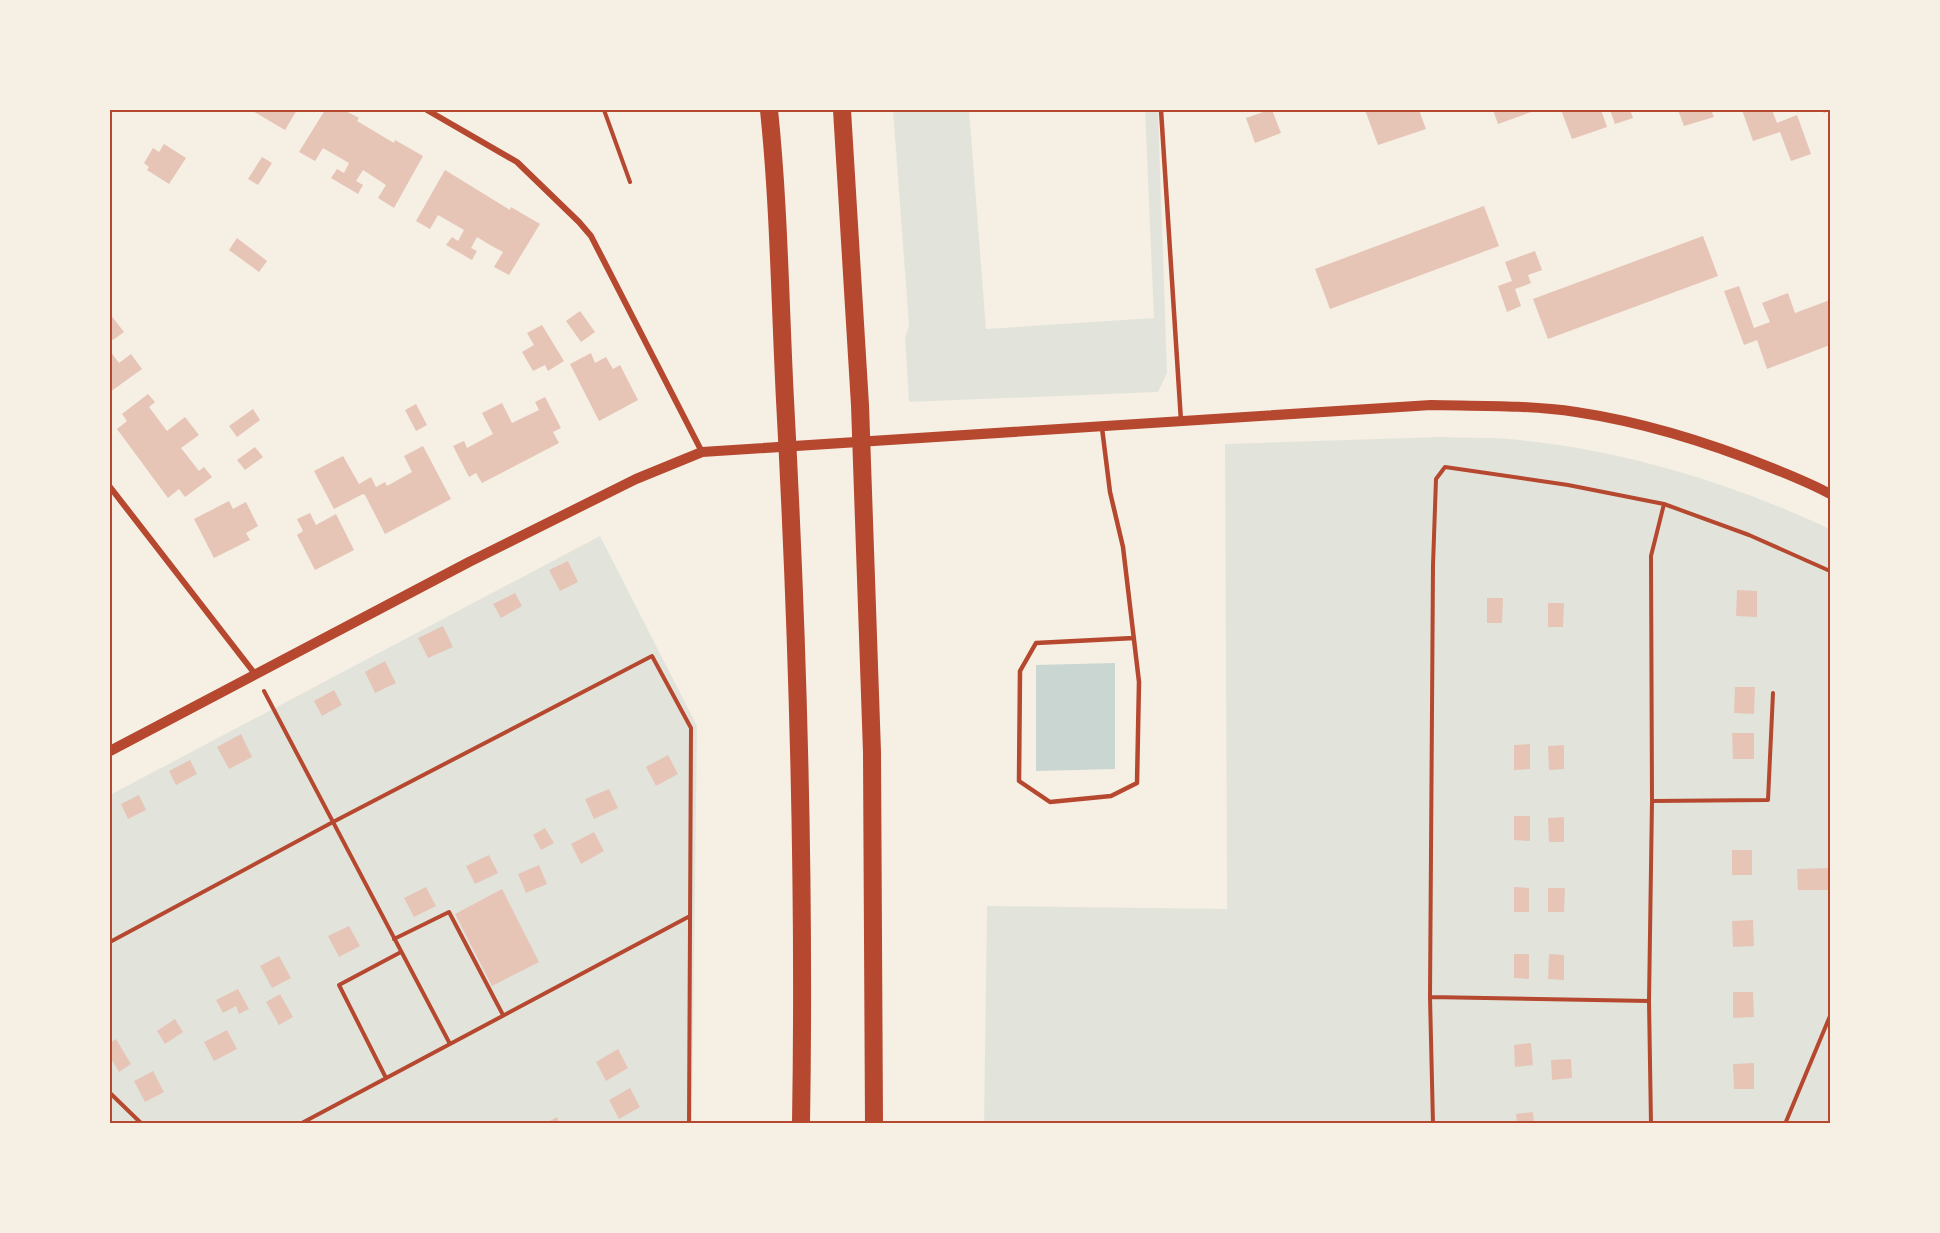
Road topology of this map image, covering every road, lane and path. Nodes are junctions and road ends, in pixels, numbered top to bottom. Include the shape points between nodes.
1 (427, 110) edge
2 (604, 110) edge
3 (769, 110) edge
4 (842, 110) edge
5 (1161, 110) edge
6 (630, 182) dead end
7 (1181, 422) junction
8 (1102, 425) junction
9 (702, 452) junction
10 (110, 487) edge
11 (1830, 494) edge
12 (1664, 504) junction
13 (1830, 571) edge
14 (1134, 638) junction
15 (255, 674) junction
16 (1773, 693) dead end
17 (110, 751) edge
18 (1652, 801) junction
19 (333, 822) junction
20 (690, 916) junction
21 (394, 939) junction
22 (110, 942) edge
23 (401, 952) junction
24 (1430, 997) junction
25 (1649, 1001) junction
26 (503, 1015) junction
27 (1830, 1016) edge
28 (450, 1044) junction
29 (386, 1078) junction
30 (110, 1093) edge
31 (142, 1124) edge
32 (300, 1124) edge
33 (690, 1124) edge
34 (801, 1124) edge
35 (874, 1124) edge
36 (1433, 1124) edge
37 (1651, 1124) edge
38 (1785, 1124) edge

1 - 9 street via 517,162 591,236
2 - 6 path
3 - 34 highway via 790,481 798,754
4 - 35 highway via 860,405 872,752
5 - 7 lane
7 - 8 street
7 - 11 street via 1431,405 1575,412 1647,426 1737,454
8 - 9 street
8 - 14 lane
9 - 15 street via 636,479
10 - 15 street
12 - 13 path
12 - 18 path via 1651,556
12 - 24 path via 1445,467 1436,479
14 - 14 lane via 1139,682 1137,783 1111,796 1050,802 1019,781 1020,671 1036,643
15 - 17 street
15 - 19 path
16 - 18 path via 1768,800
18 - 25 path
19 - 20 path via 652,656 691,728
19 - 21 path
19 - 22 path
20 - 26 path
20 - 33 path
21 - 23 path
21 - 26 path via 449,912
23 - 28 path
23 - 29 path via 339,985
24 - 25 path
24 - 36 path
25 - 37 path
26 - 28 path
27 - 38 path
28 - 29 path
29 - 32 path
30 - 31 path

